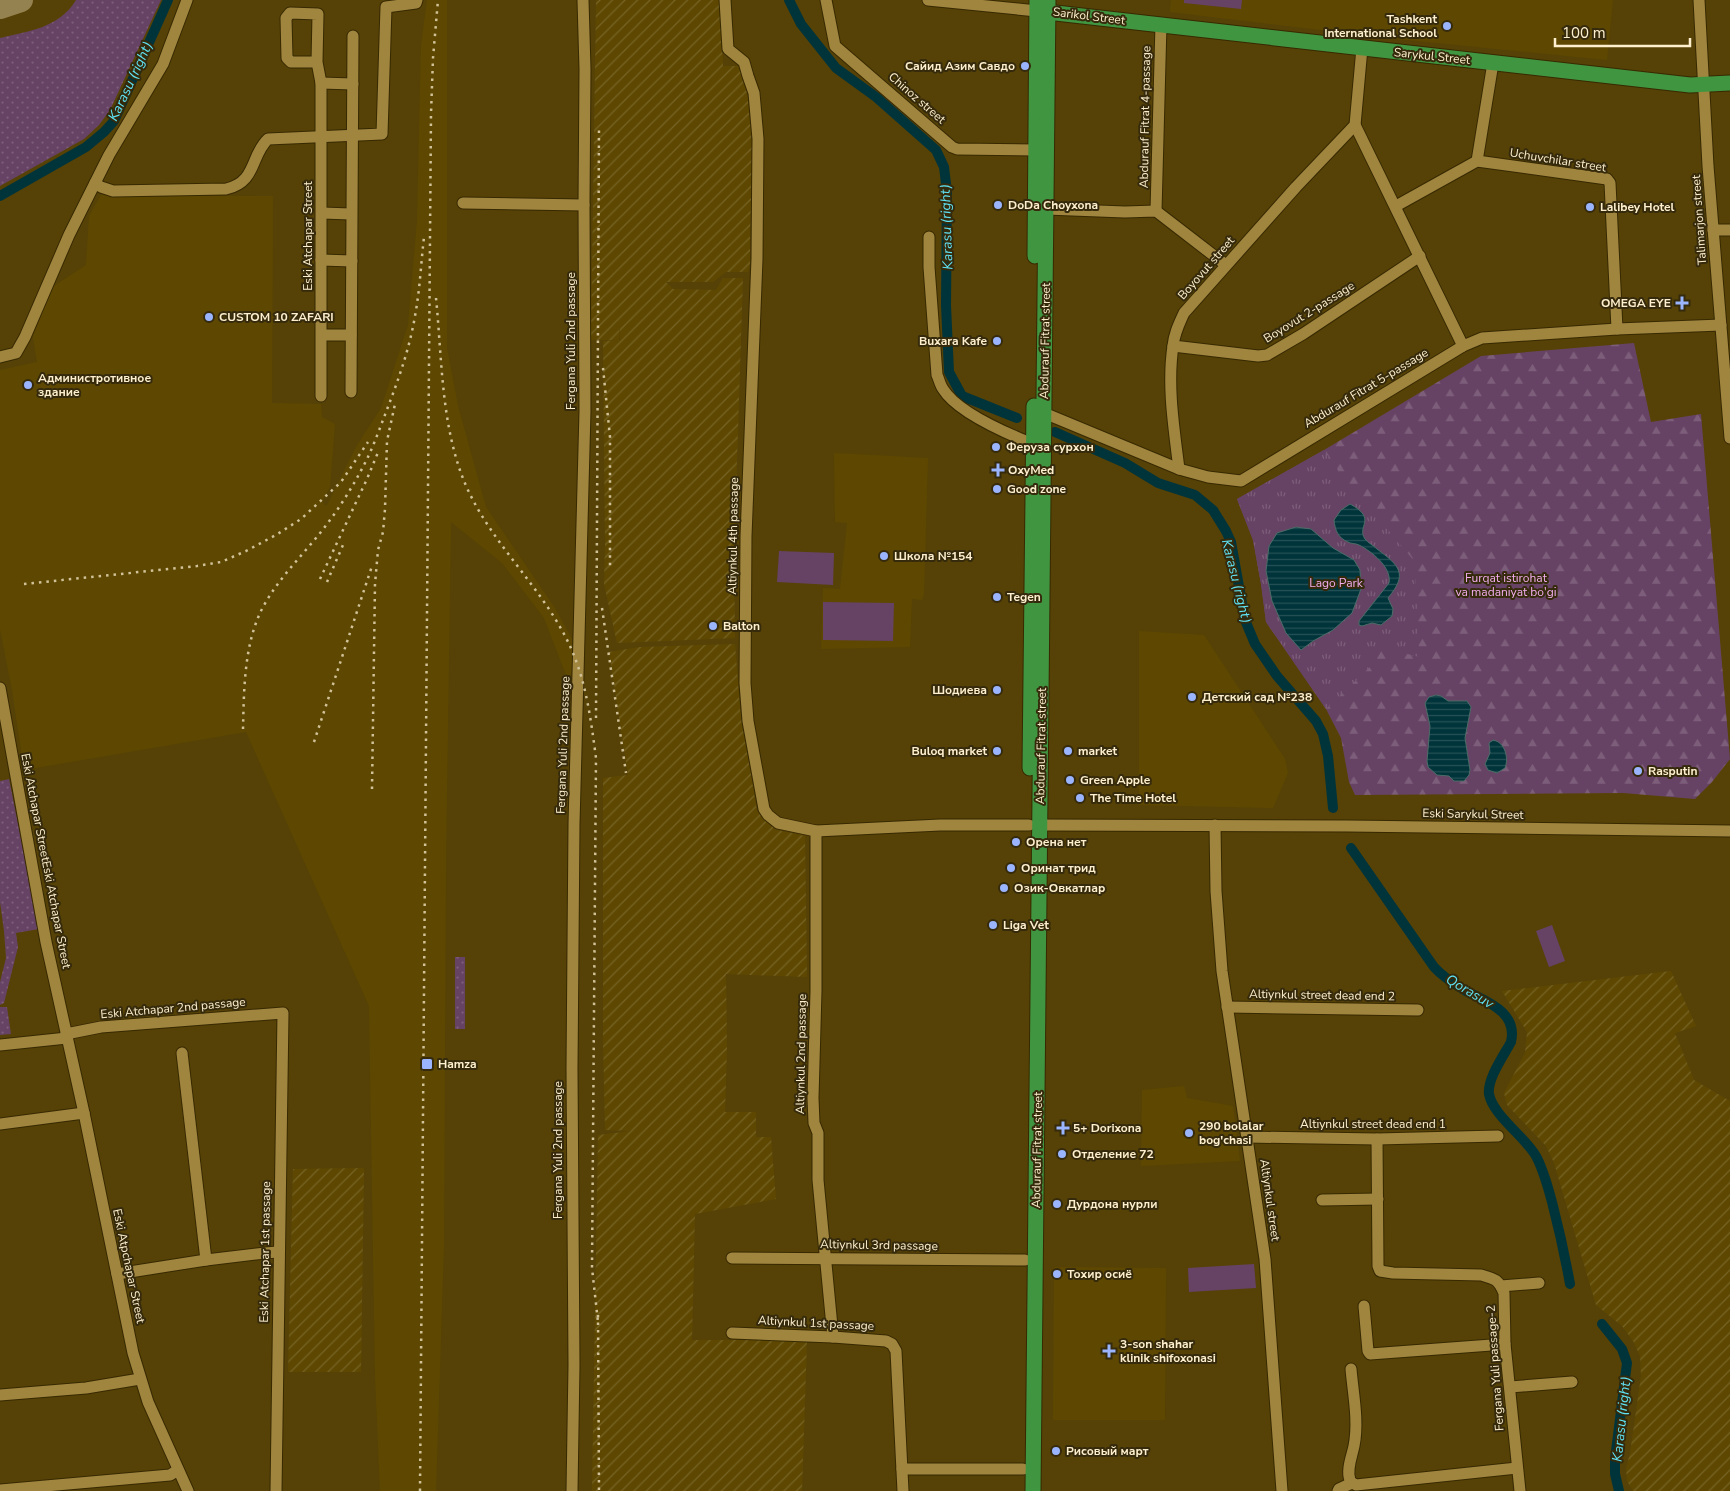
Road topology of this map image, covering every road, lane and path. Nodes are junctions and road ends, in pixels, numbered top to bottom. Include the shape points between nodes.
1 (187, 0) edge
2 (417, 0) edge
3 (583, 0) edge
4 (724, 0) edge
5 (826, 0) edge
6 (928, 0) edge
7 (1699, 0) edge
8 (1043, 6) edge
9 (1161, 24) junction
10 (353, 36) dead end
11 (1362, 48) junction
12 (317, 62) junction
13 (1493, 63) junction
14 (321, 83) junction
15 (1730, 83) edge
16 (352, 84) junction
17 (1704, 85) junction
18 (1356, 125) junction
19 (352, 135) junction
20 (321, 136) junction
21 (1036, 150) junction
22 (1477, 162) junction
23 (95, 183) junction
24 (463, 204) dead end
25 (584, 205) junction
26 (1396, 206) junction
27 (1041, 208) junction
28 (1156, 211) junction
29 (322, 213) junction
30 (351, 214) junction
31 (1713, 230) junction
32 (1730, 230) edge
33 (929, 237) dead end
34 (1420, 256) junction
35 (321, 260) junction
36 (352, 261) junction
37 (1226, 265) junction
38 (1721, 325) junction
39 (1617, 329) junction
40 (351, 335) junction
41 (322, 336) junction
42 (1173, 346) junction
43 (1463, 346) junction
44 (0, 357) edge
45 (351, 392) dead end
46 (321, 396) dead end
47 (1040, 414) junction
48 (1037, 438) junction
49 (1730, 438) edge
50 (1179, 468) junction
51 (0, 688) edge
52 (1035, 825) junction
53 (1215, 825) junction
54 (816, 831) junction
55 (1730, 831) edge
56 (1227, 1007) junction
57 (1418, 1010) dead end
58 (283, 1013) joint
59 (66, 1036) junction
60 (0, 1045) edge
61 (182, 1054) dead end
62 (84, 1113) junction
63 (0, 1124) edge
64 (1498, 1136) dead end
65 (1247, 1137) junction
66 (1377, 1139) junction
67 (1322, 1200) dead end
68 (1378, 1200) junction
69 (278, 1252) junction
70 (732, 1258) dead end
71 (826, 1258) junction
72 (206, 1260) junction
73 (1030, 1261) junction
74 (117, 1274) junction
75 (1539, 1284) dead end
76 (1501, 1286) junction
77 (1364, 1306) dead end
78 (732, 1333) dead end
79 (832, 1337) junction
80 (1505, 1344) junction
81 (1351, 1369) dead end
82 (140, 1379) junction
83 (1572, 1382) dead end
84 (1510, 1387) junction
85 (0, 1395) edge
86 (1028, 1468) junction
87 (1517, 1468) junction
88 (902, 1469) junction
89 (178, 1470) junction
90 (1352, 1483) junction
91 (84, 1487) edge
92 (0, 1490) edge
93 (188, 1491) edge
94 (276, 1491) edge
95 (572, 1491) edge
96 (904, 1491) edge
97 (1023, 1491) edge
98 (1033, 1491) edge
99 (1282, 1491) edge
100 (1338, 1491) edge
101 (1520, 1491) edge

1 - 23 street via 163,64
2 - 19 street via 416,3 386,6 382,134
3 - 25 street, Fergana Yuli 2nd passage
4 - 54 street, Altiynkul 4th passage via 728,49 744,62 754,93 758,139 757,259 746,543 745,683 748,722 764,809 778,823
5 - 21 street, Chinoz street via 835,46 952,147
6 - 8 street, Sarikol Street
7 - 17 street, Talimarjon street
8 - 9 main road, Sarikol Street
8 - 21 main road, Abdurauf Fitrat street
8 - 27 main road, Abdurauf Fitrat street
9 - 11 main road, Sarykul Street
9 - 28 street, Abdurauf Fitrat 4-passage
10 - 16 street
11 - 13 main road, Sarykul Street
11 - 18 street
12 - 12 street, Eski Atchapar Street via 291,62 287,58 286,18 290,13 318,14
12 - 14 street, Eski Atchapar Street
13 - 17 main road, Sarykul Street
13 - 22 street
14 - 16 street
14 - 20 street, Eski Atchapar Street
15 - 17 main road
16 - 19 street
17 - 31 street, Talimarjon street
18 - 26 street
18 - 37 street, Boyovut street
19 - 20 street
19 - 30 street
20 - 23 street via 268,140 249,175 226,189 113,191
20 - 29 street, Eski Atchapar Street
21 - 27 main road, Abdurauf Fitrat street
22 - 26 street
22 - 39 street, Uchuvchilar street via 1607,179 1610,183
23 - 44 street via 26,337 16,353
24 - 25 street
25 - 95 street, Fergana Yuli 2nd passage via 585,420 574,824
26 - 34 street
27 - 28 street
27 - 47 main road, Abdurauf Fitrat street
28 - 37 street
29 - 30 street
29 - 35 street, Eski Atchapar Street
30 - 36 street
31 - 32 street
31 - 38 street, Talimarjon street
33 - 48 street via 937,375 943,390 959,406 1011,435
34 - 42 street, Boyovut 2-passage via 1266,355
34 - 43 street
35 - 36 street
35 - 41 street, Eski Atchapar Street
36 - 40 street
37 - 42 street, Boyovut street via 1184,313
38 - 39 street, Abdurauf Fitrat 5-passage
38 - 49 street, Talimarjon street
39 - 43 street, Abdurauf Fitrat 5-passage via 1482,338
40 - 41 street
40 - 45 street
41 - 46 street, Eski Atchapar Street
42 - 50 street, Boyovut street via 1171,401
43 - 50 street, Abdurauf Fitrat 5-passage via 1241,481 1208,477
47 - 48 main road, Abdurauf Fitrat street
47 - 50 street, Abdurauf Fitrat 5-passage
48 - 52 main road, Abdurauf Fitrat street
51 - 59 street, Eski Atchapar StreetEski Atchapar Street
52 - 53 street, Altiynkul 4th passage
52 - 54 street, Altiynkul 4th passage via 940,825
52 - 73 main road, Abdurauf Fitrat street
53 - 55 street, Eski Sarykul Street
53 - 56 street, Altiynkul street via 1216,891
54 - 71 street, Altiynkul 2nd passage via 812,1098 818,1133 818,1180
56 - 57 street, Altiynkul street dead end 2
56 - 65 street, Altiynkul street
58 - 59 street, Eski Atchapar 2nd passage via 101,1027
58 - 69 street, Eski Atchapar 1st passage
59 - 60 street, Eski Atchapar 2nd passage
59 - 62 street, Eski Atpchapar Street
61 - 72 street
62 - 63 street
62 - 74 street, Eski Atpchapar Street
64 - 66 street, Altiynkul street dead end 1
65 - 66 street, Altiynkul street dead end 1
65 - 99 street, Altiynkul street via 1265,1259
66 - 68 street
67 - 68 street
68 - 76 street via 1380,1271 1481,1276 1495,1278
69 - 72 street
69 - 94 street, Eski Atchapar 1st passage
70 - 71 street, Altiynkul 3rd passage
71 - 73 street, Altiynkul 3rd passage
71 - 79 street, Altiynkul 2nd passage
72 - 74 street
73 - 86 main road, Abdurauf Fitrat street
74 - 82 street, Eski Atpchapar Street
75 - 76 street
76 - 80 street, Fergana Yuli passage-2 via 1504,1293
77 - 80 street via 1370,1354
78 - 79 street, Altiynkul 1st passage
79 - 88 street, Altiynkul 1st passage via 886,1341 896,1351
80 - 84 street, Fergana Yuli passage-2
81 - 90 street via 1355,1415 1350,1462
82 - 85 street via 86,1388
82 - 89 street, Eski Atpchapar Street
83 - 84 street
84 - 87 street, Fergana Yuli passage-2
86 - 88 street
86 - 97 main road, Abdurauf Fitrat street
86 - 98 main road, Abdurauf Fitrat street
87 - 90 street
87 - 101 street, Fergana Yuli passage-2
88 - 96 street, Altiynkul 1st passage
89 - 91 street via 170,1475
89 - 93 street, Eski Atpchapar Street
90 - 100 street
91 - 92 street

